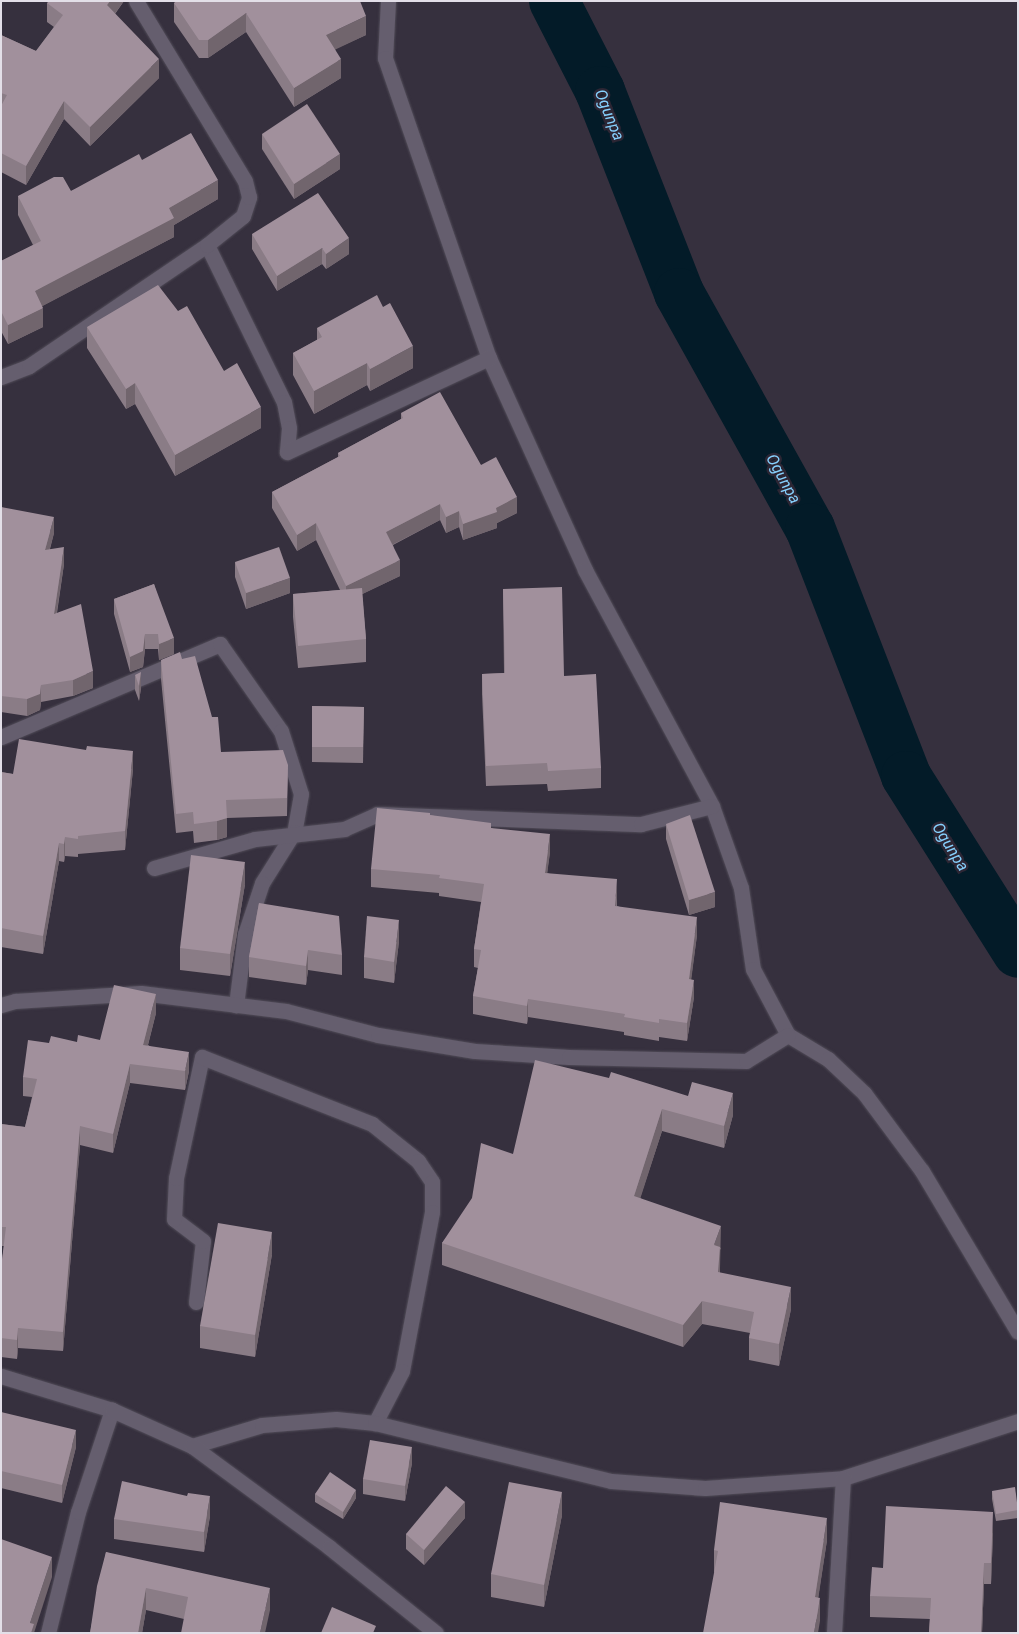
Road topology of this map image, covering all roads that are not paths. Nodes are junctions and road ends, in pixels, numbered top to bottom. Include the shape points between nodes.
1 (136, 1) edge
2 (388, 1) edge
3 (207, 245) junction
4 (489, 358) junction
5 (1, 377) edge
6 (1, 737) edge
7 (712, 806) junction
8 (294, 832) junction
9 (154, 868) dead end
10 (1, 1005) edge
11 (236, 1005) junction
12 (788, 1035) junction
13 (196, 1302) dead end
14 (1018, 1332) edge
15 (1, 1376) edge
16 (112, 1410) junction
17 (1018, 1421) edge
18 (375, 1423) junction
19 (192, 1446) junction
20 (843, 1478) junction
21 (48, 1633) edge
22 (436, 1633) edge
23 (834, 1633) edge

1 - 3 street via 245,181 248,197 243,216
2 - 4 street via 385,58
3 - 4 street via 284,402 289,428 287,452
3 - 5 street via 28,366
4 - 7 street via 585,570
6 - 8 street via 220,644 281,731 301,794
7 - 8 street via 641,824 408,813 377,814 344,829
7 - 12 street via 741,888 753,969
8 - 9 street via 255,839
8 - 11 street via 262,883 256,900 245,934
10 - 11 street via 15,1001 141,993
11 - 12 street via 286,1011 378,1035 475,1051 560,1057 746,1061
12 - 14 street via 828,1059 864,1093 922,1171
13 - 18 street via 203,1241 174,1219 176,1178 202,1057 372,1124 418,1161 432,1182 432,1212 402,1370
15 - 16 street
16 - 19 street
16 - 21 street via 78,1512
17 - 20 street
18 - 19 street via 336,1419 262,1425
18 - 20 street via 611,1481 705,1488
19 - 22 street via 329,1546
20 - 23 street

